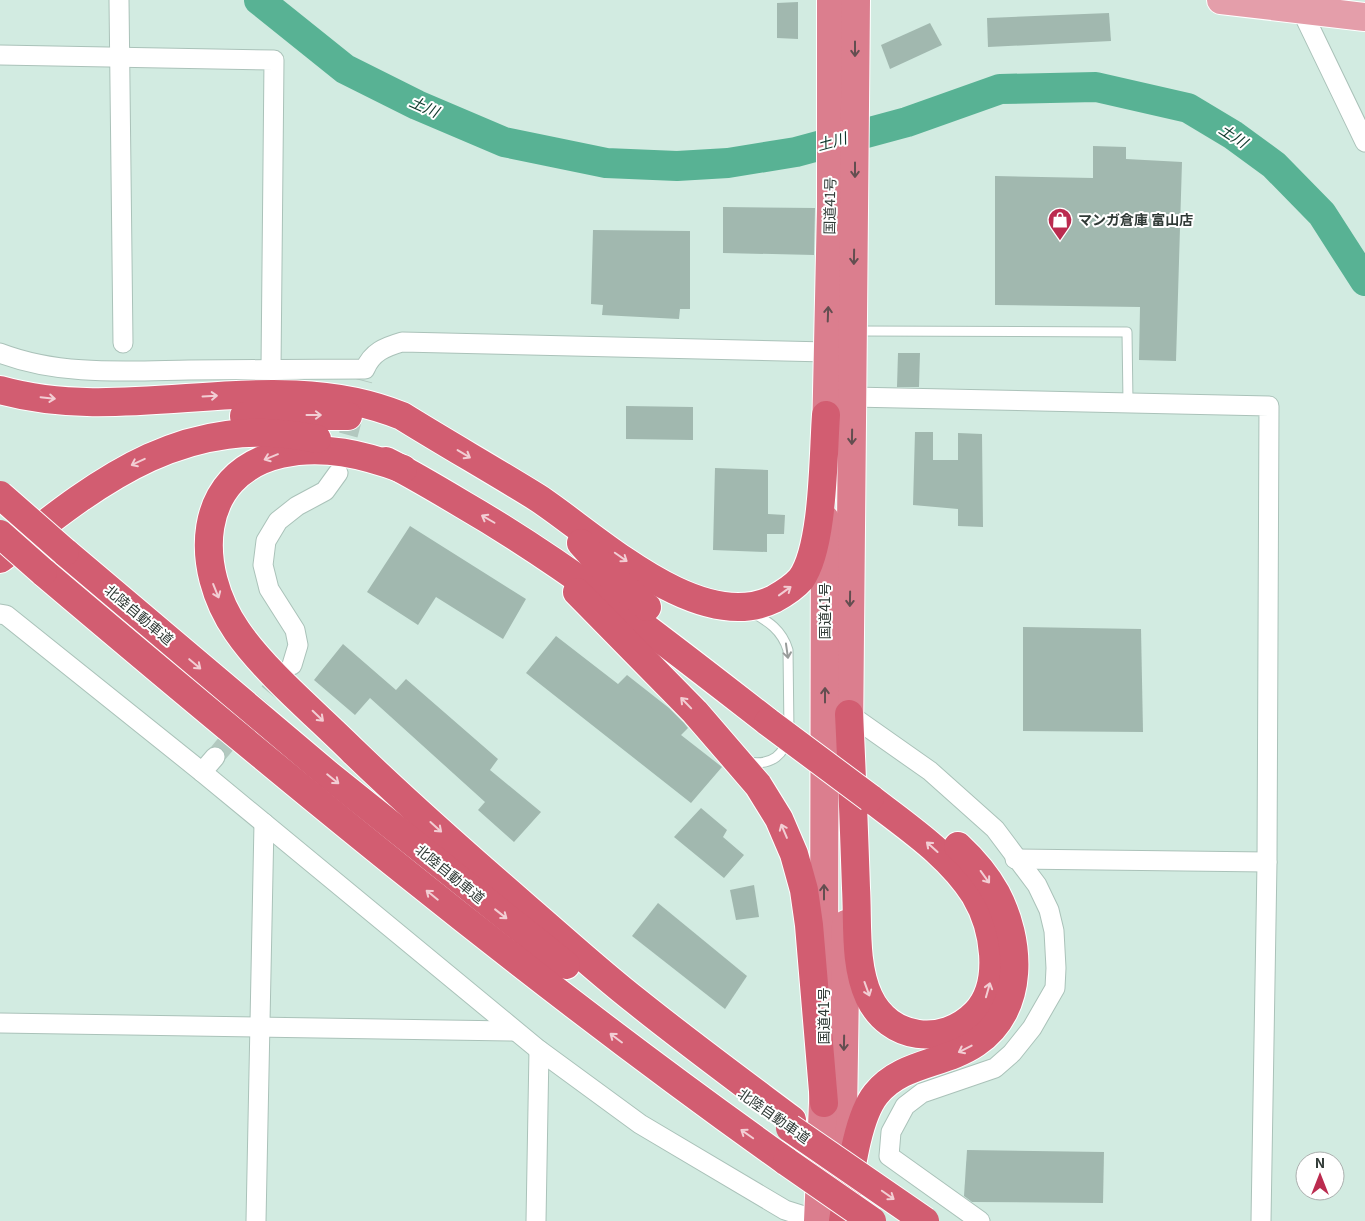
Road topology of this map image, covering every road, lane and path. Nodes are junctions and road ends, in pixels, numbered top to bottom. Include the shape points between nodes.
1 (119, 0) edge
2 (831, 0) edge
3 (856, 0) edge
4 (1221, 0) edge
5 (1299, 5) edge
6 (1365, 17) edge
7 (0, 55) edge
8 (120, 57) junction
9 (843, 103) junction
10 (1365, 142) edge
11 (843, 208) junction
12 (853, 331) junction
13 (123, 343) dead end
14 (827, 352) junction
15 (0, 353) edge
16 (271, 370) junction
17 (0, 390) edge
18 (852, 397) junction
19 (1128, 402) junction
20 (826, 415) junction
21 (422, 429) junction
22 (403, 470) junction
23 (338, 473) tunnel mouth
24 (0, 496) edge
25 (538, 499) junction
26 (0, 534) edge
27 (518, 536) junction
28 (0, 554) edge
29 (0, 559) edge
30 (38, 576) junction
31 (742, 608) junction
32 (0, 614) edge
33 (292, 665) tunnel mouth
34 (769, 712) junction
35 (849, 714) junction
36 (730, 752) junction
37 (215, 757) tunnel mouth
38 (202, 772) junction
39 (870, 787) junction
40 (264, 823) junction
41 (1015, 858) junction
42 (1267, 862) junction
43 (0, 1023) edge
44 (260, 1027) junction
45 (515, 1031) junction
46 (538, 1050) junction
47 (824, 1103) junction
48 (791, 1124) junction
49 (256, 1221) edge
50 (536, 1221) edge
51 (818, 1221) edge
52 (842, 1221) edge
53 (872, 1221) edge
54 (925, 1221) edge
55 (980, 1221) edge
56 (1261, 1221) edge

1 - 8 street
2 - 9 highway, 国道41号
3 -> 9 highway, 国道41号
4 - 5 main road
5 - 6 main road
5 - 10 street
7 - 8 street
8 - 13 street
8 - 16 street via 274,60
9 - 11 highway, 国道41号
11 -> 12 highway, 国道41号
14 -> 11 highway, 国道41号
12 - 18 highway, 国道41号
12 - 19 lane via 1127,332
14 - 16 street via 402,342 380,349 368,362 364,375
14 - 20 highway, 国道41号
15 - 16 street via 73,370
17 -> 21 highway via 48,399 90,402 216,395 311,395 341,398 381,408
18 - 19 street
18 -> 35 highway, 国道41号
19 - 42 street via 1269,406
31 -> 20 highway via 765,603 784,593 800,579 810,561 818,520
47 -> 20 highway, 国道41号
21 -> 25 highway
26 -> 21 highway via 111,456 147,438 177,428 240,416 284,414 368,417
27 -> 22 highway
22 -> 29 highway via 349,447 307,437 271,433 195,441 162,451 91,489
22 -> 48 highway via 349,453 301,450 265,459 240,474 225,490 215,510 208,532 207,557 215,589 237,631 263,662 375,772 473,861 634,1000
23 - 33 street via 325,491 278,521 266,541 263,565 269,589 295,630 298,644
24 -> 48 highway, 北陸自動車道, bridge via 322,770 452,876 568,966
25 -> 31 highway via 660,582 691,598 718,606
25 - 34 highway via 630,593
26 - 30 highway, 北陸自動車道, bridge
27 - 34 highway
36 -> 27 highway via 650,666
28 - 30 highway
53 -> 30 highway, 北陸自動車道, bridge via 670,1078 553,990
31 -> 36 lane via 768,621 785,639 788,650 789,732 781,754 766,763 747,762
32 - 38 street via 6,615
34 - 39 highway, bridge
35 -> 39 highway via 858,936 863,978 876,1009 885,1021 915,1034 950,1030 977,1012 986,998 993,957 985,916 975,896 942,856
35 - 41 street via 930,771 996,829
35 -> 52 highway, 国道41号
47 -> 36 highway via 804,890 794,854 779,819 758,785
37 - 38 street
38 - 40 street
39 -> 52 highway via 951,839 983,874 1007,920 1015,966 1008,1001 990,1031 963,1051 895,1076 874,1096 856,1146
40 - 44 street
40 - 45 street
41 - 42 street
41 - 55 street via 1037,885 1049,910 1054,931 1054,988 1032,1028 996,1068 922,1093 905,1106 891,1132 888,1156
42 - 56 street
43 - 44 street
44 - 45 street
44 - 49 street
45 - 46 street
46 - 50 street
46 - 51 street via 640,1124 785,1210
47 - 51 highway, 国道41号
48 -> 54 highway, 北陸自動車道, bridge

